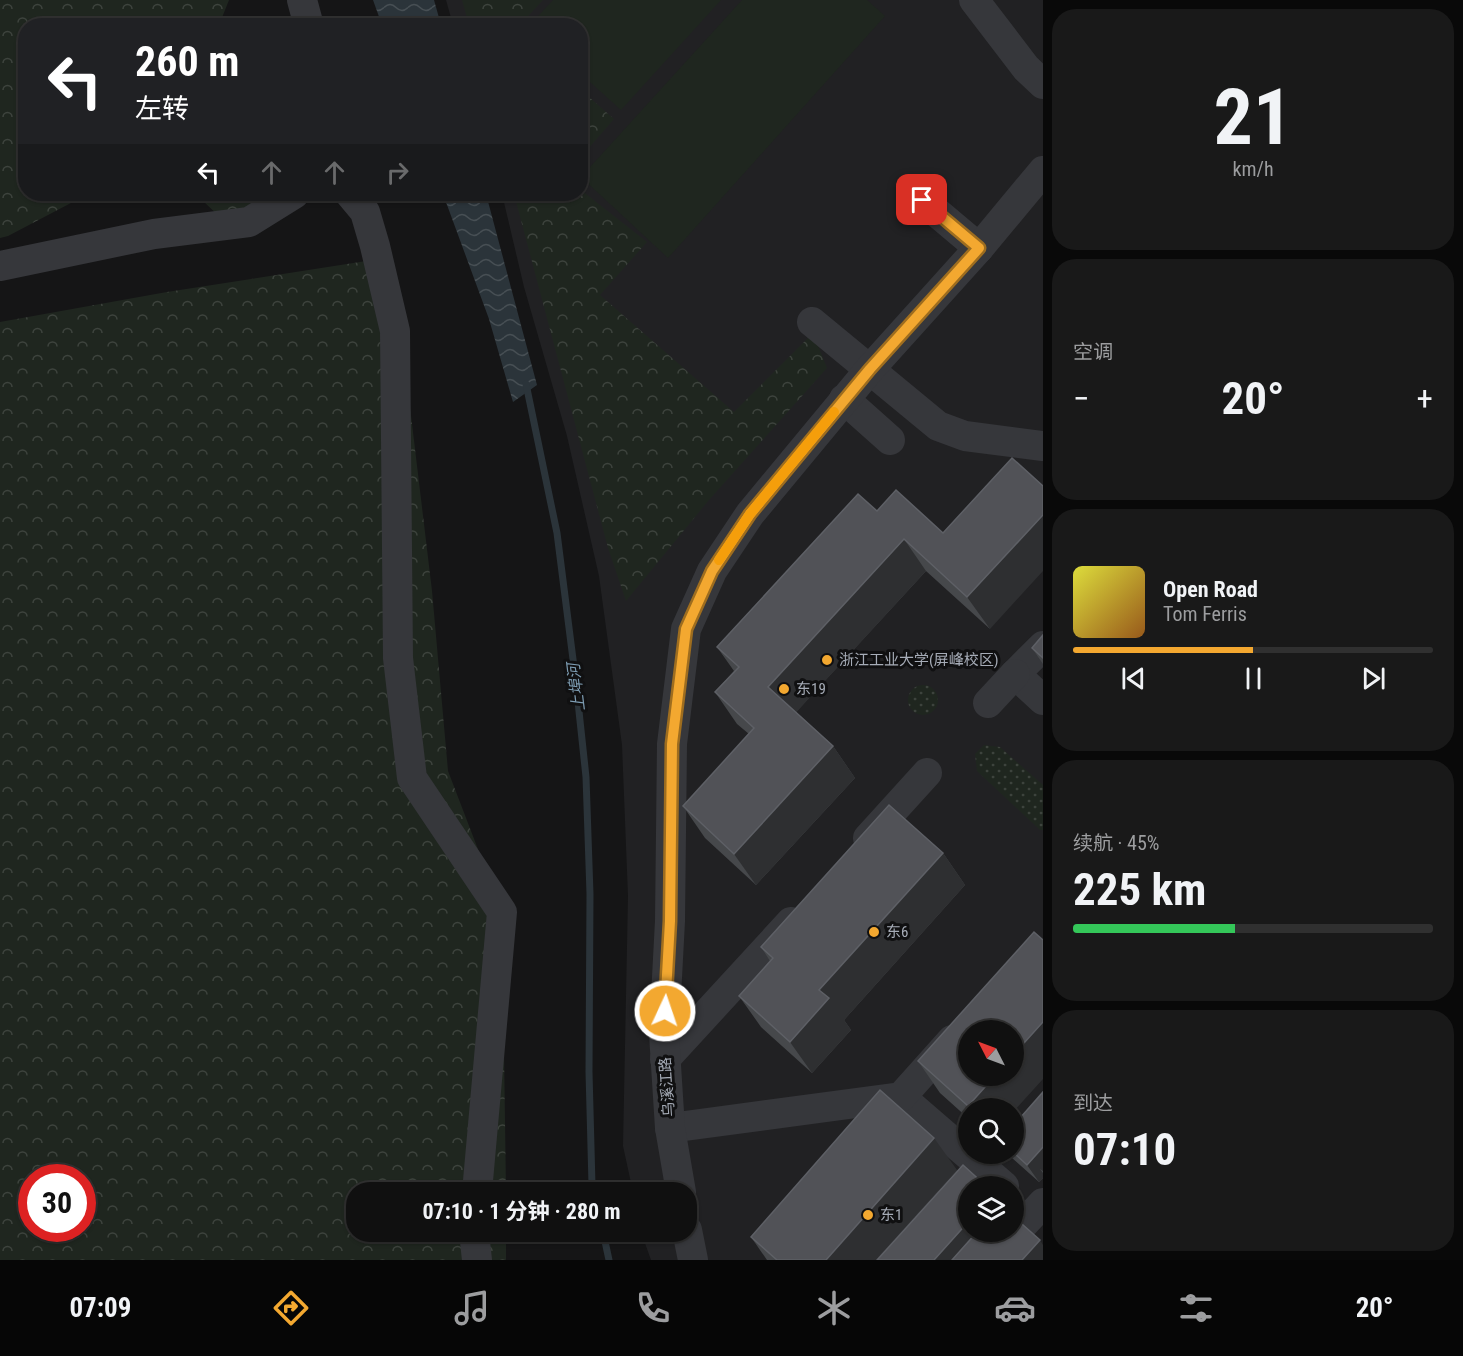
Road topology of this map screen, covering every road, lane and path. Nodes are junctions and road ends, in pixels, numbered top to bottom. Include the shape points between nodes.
1 (974, 0) edge
2 (1043, 84) edge
3 (1043, 171) edge
4 (922, 200) dead end
5 (283, 201) edge
6 (356, 201) edge
7 (979, 248) junction
8 (0, 266) edge
9 (812, 322) dead end
10 (870, 369) junction
11 (844, 399) junction
12 (890, 440) dead end
13 (1043, 446) edge
14 (1043, 646) edge
15 (1015, 674) junction
16 (1043, 700) edge
17 (988, 703) dead end
18 (927, 773) dead end
19 (849, 858) edge
20 (809, 902) edge
21 (972, 1018) edge
22 (665, 1059) junction
23 (901, 1097) junction
24 (670, 1128) junction
25 (990, 1174) edge
26 (478, 1182) edge
27 (679, 1182) edge
28 (1033, 1209) edge
29 (475, 1242) edge
30 (689, 1242) edge
31 (477, 1260) edge
32 (693, 1260) edge
33 (990, 1260) edge

1 - 2 street
3 - 7 street, 乌溪江路
4 - 7 street
5 - 8 street via 249,222 154,234
6 - 26 street via 365,212 395,331 398,658 412,778 502,912
7 - 10 street, 乌溪江路
9 - 10 street
10 - 11 street, 乌溪江路
10 - 13 street via 938,426 964,436
11 - 12 street
11 - 22 street, 乌溪江路 via 750,514 712,571 686,629 672,744
14 - 15 street
15 - 16 street
15 - 17 street
18 - 19 street
20 - 22 street
21 - 23 street
22 - 24 street, 乌溪江路
23 - 24 street
23 - 25 street
24 - 27 street, 乌溪江路
28 - 33 street
29 - 31 street
30 - 32 street

